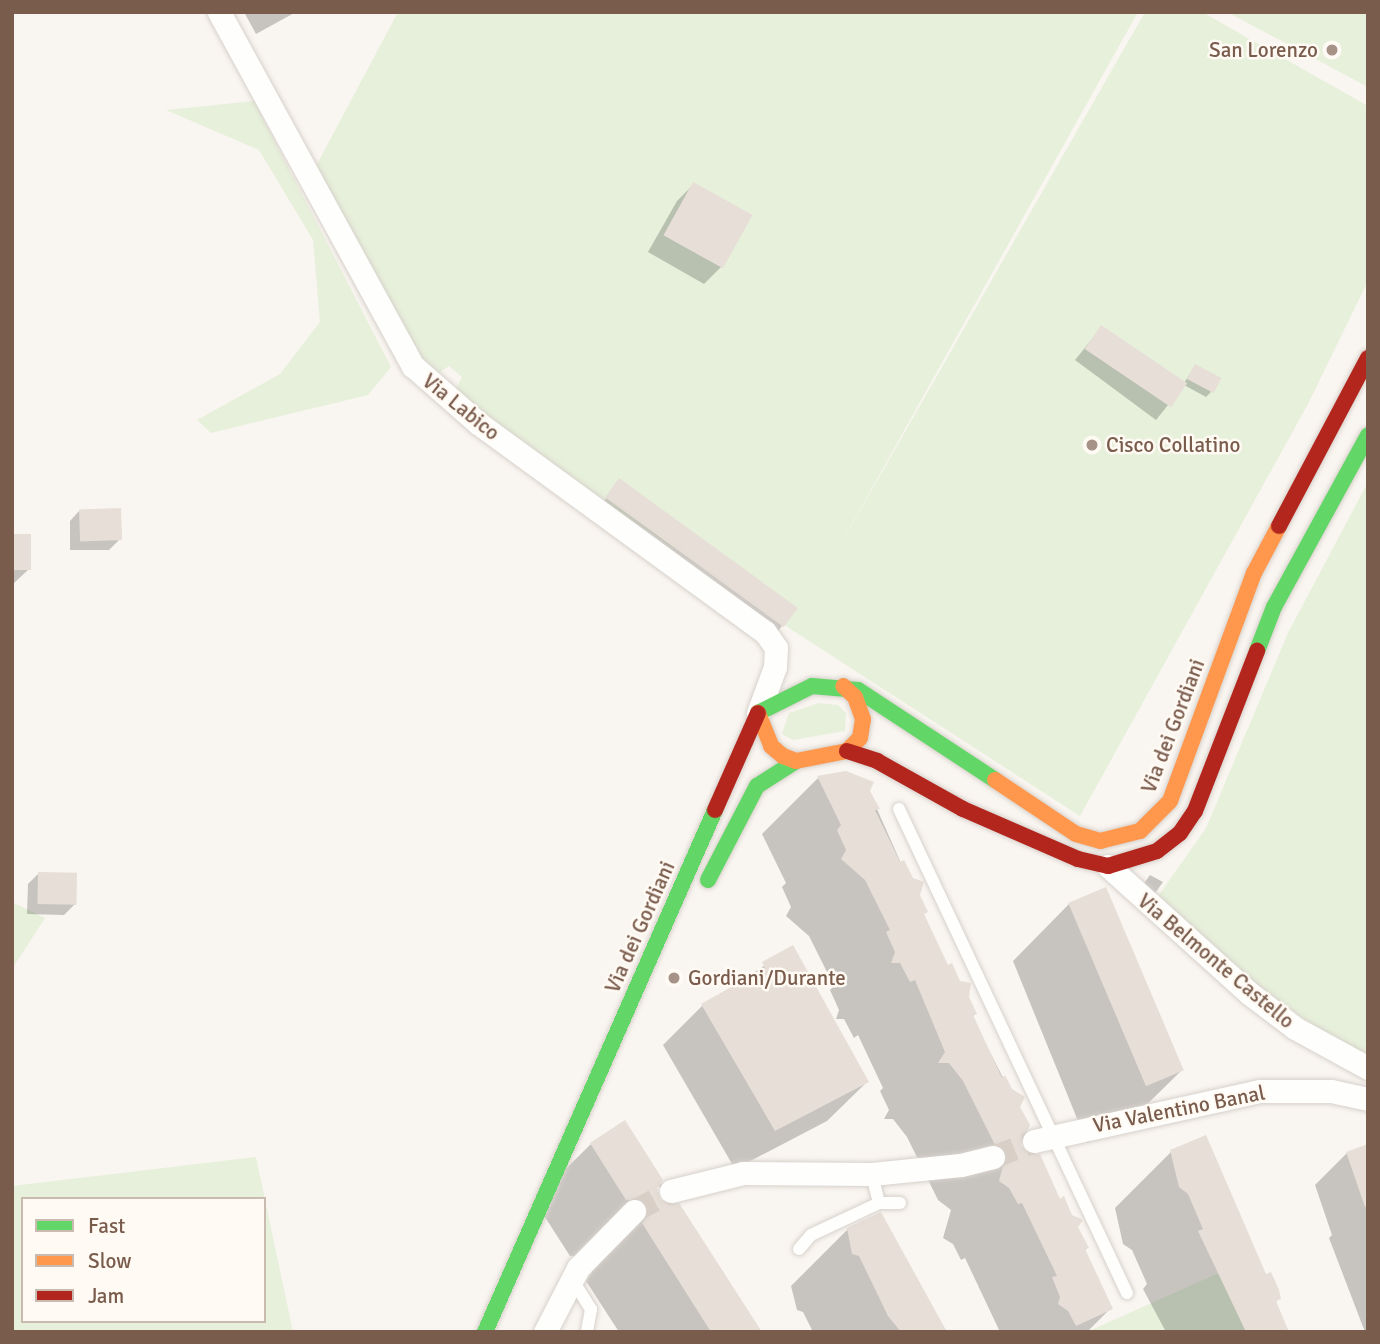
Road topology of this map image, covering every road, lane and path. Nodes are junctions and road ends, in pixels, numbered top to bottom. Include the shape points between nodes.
1 (219, 12) edge
2 (1368, 358) edge
3 (1368, 435) edge
4 (842, 686) junction
5 (758, 713) junction
6 (847, 751) junction
7 (796, 761) junction
8 (899, 809) dead end
9 (1108, 866) junction
10 (698, 900) dead end
11 (664, 971) dead end
12 (1368, 1068) edge
13 (598, 1082) junction
14 (1368, 1099) edge
15 (1044, 1138) junction
16 (993, 1157) tunnel mouth
17 (872, 1174) junction
18 (687, 1189) tunnel mouth
19 (879, 1203) junction
20 (900, 1203) dead end
21 (634, 1211) tunnel mouth
22 (799, 1249) dead end
23 (571, 1278) junction
24 (1127, 1293) dead end
25 (587, 1331) edge
26 (485, 1332) edge
27 (545, 1332) edge

1 - 5 street, Via Labico via 412,366 478,423 765,632 776,649 775,667
2 - 4 street, Via dei Gordiani via 1254,573 1170,801 1140,831 1100,841 1076,834 869,695
3 - 9 street via 1274,607 1191,818 1157,851
4 - 5 street via 799,690
4 - 6 street via 855,696 863,719 860,738
5 - 7 street via 771,746
5 - 13 street, Via dei Gordiani
6 - 7 street
6 - 9 street via 877,761 985,819 1078,859
7 - 10 street, Via dei Gordiani via 757,786
8 - 15 lane
9 - 12 street, Via Belmonte Castello via 1160,917 1273,1012
11 - 13 street, Via dei Gordiani
13 - 26 street, Via dei Gordiani
14 - 15 street, Via Valentino Banal via 1331,1091 1260,1091
15 - 24 lane
16 - 17 street
17 - 18 street via 743,1173
17 - 19 lane
19 - 20 lane
19 - 22 lane via 811,1235
21 - 23 street
23 - 25 lane via 592,1309
23 - 27 street

